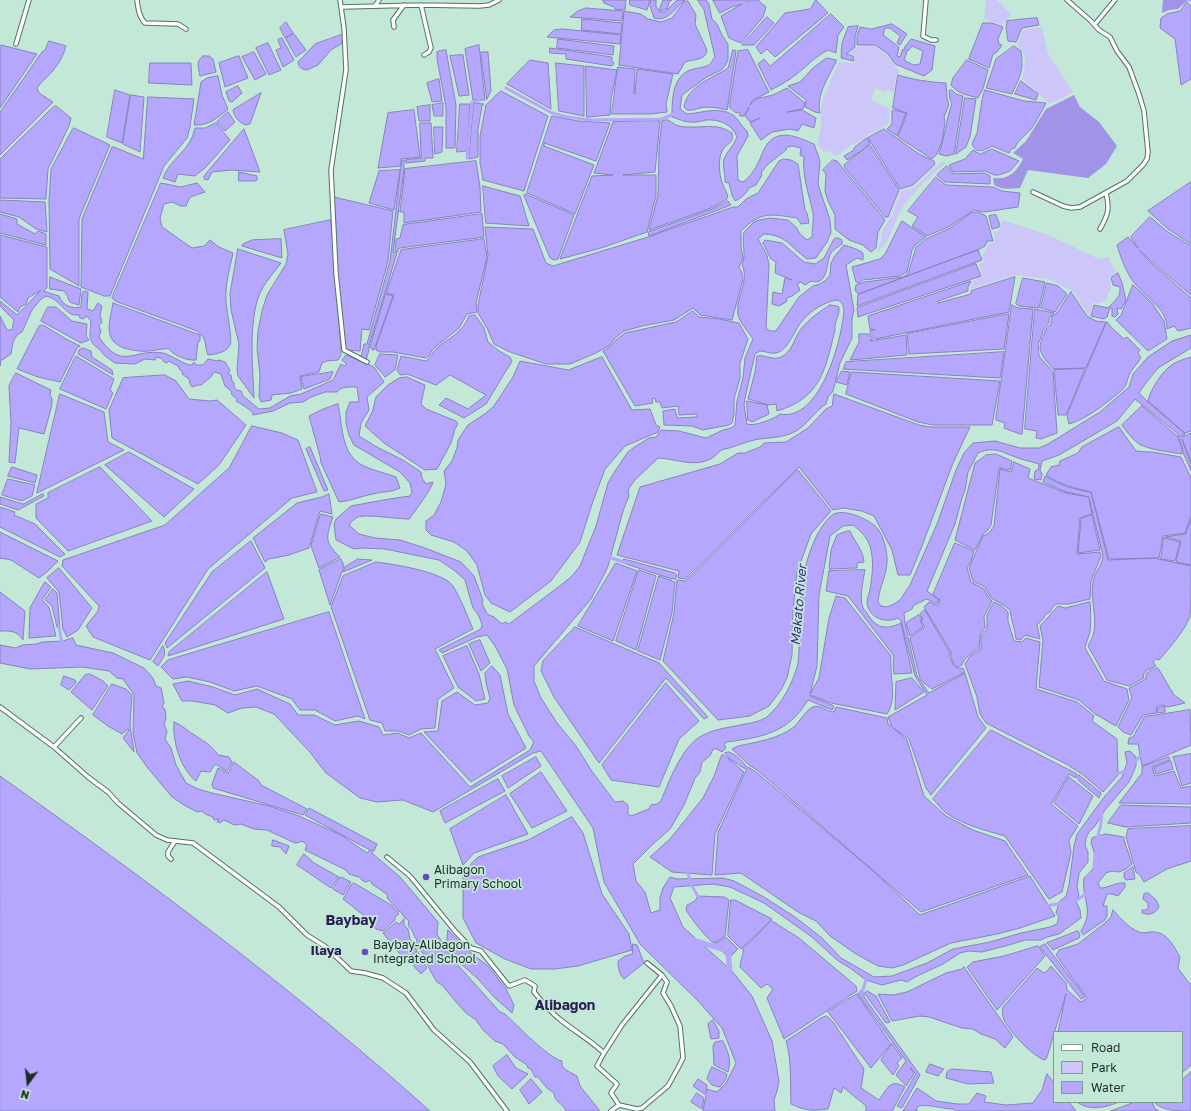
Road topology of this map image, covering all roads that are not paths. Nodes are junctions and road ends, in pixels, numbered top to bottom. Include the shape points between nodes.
1 (29, 0) edge
2 (137, 0) edge
3 (340, 0) edge
4 (379, 0) edge
5 (499, 0) edge
6 (926, 0) edge
7 (1067, 0) edge
8 (1116, 0) edge
9 (404, 5) junction
10 (421, 5) junction
11 (374, 6) junction
12 (342, 7) junction
13 (1095, 24) junction
14 (394, 27) dead end
15 (186, 29) dead end
16 (936, 40) dead end
17 (16, 44) dead end
18 (424, 56) dead end
19 (1033, 192) dead end
20 (1106, 193) junction
21 (1100, 229) dead end
22 (367, 362) dead end
23 (0, 707) edge
24 (81, 718) dead end
25 (54, 747) junction
26 (175, 841) junction
27 (387, 857) dead end
28 (171, 859) dead end
29 (647, 963) dead end
30 (662, 975) junction
31 (604, 1052) junction
32 (619, 1105) junction
33 (507, 1111) edge
34 (611, 1111) edge

1 - 17 street
2 - 15 street via 139,13 145,23 178,24
3 - 12 street
4 - 11 street
5 - 10 street via 479,6
6 - 16 street via 923,36
7 - 13 street
8 - 13 street
9 - 10 street
9 - 11 street
9 - 14 street via 393,20
10 - 18 street via 431,48
11 - 12 street
12 - 22 street via 346,70 331,170 336,273 343,348
13 - 20 street via 1110,37 1117,52 1129,67 1140,94 1148,147 1143,165 1127,181
19 - 20 street via 1071,208 1080,207
20 - 21 street via 1109,205
23 - 25 street
24 - 25 street
25 - 26 street via 156,835
26 - 28 street via 168,852
26 - 33 street via 193,843 279,908 351,971 383,978 406,993 434,1030 470,1062
27 - 31 street via 410,876 470,948 481,951 510,986 525,980 531,983 535,986 534,992 541,1001 562,1021
29 - 30 street
30 - 31 street
30 - 32 street via 667,982 663,993 680,1026 683,1058 668,1086 642,1108
31 - 32 street via 597,1066 618,1084 611,1093
32 - 34 street

